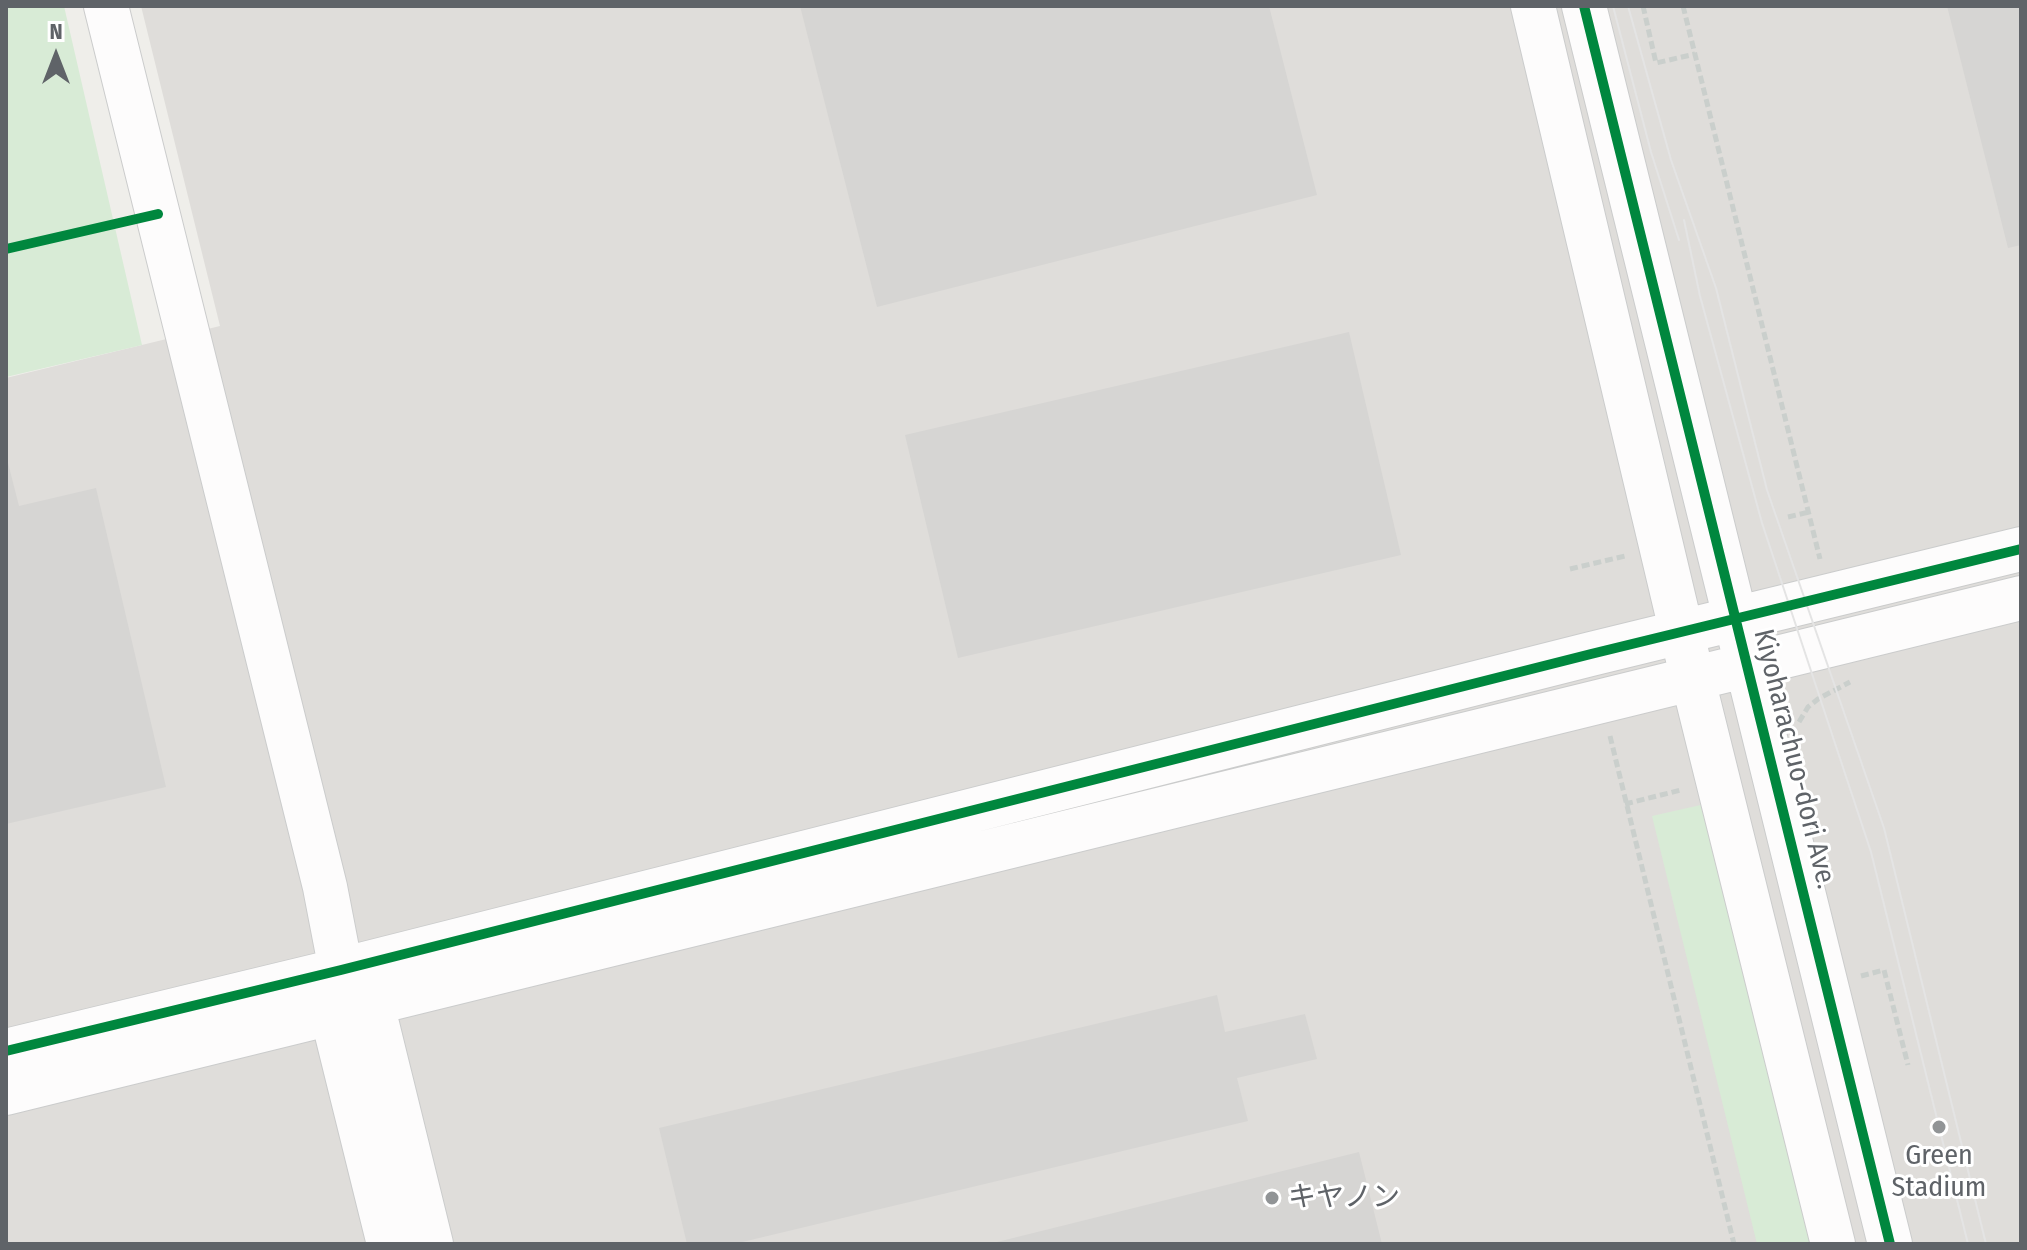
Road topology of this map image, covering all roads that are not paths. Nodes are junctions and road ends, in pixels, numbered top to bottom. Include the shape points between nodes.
1 (106, 6) edge
2 (1533, 6) edge
3 (1584, 6) edge
4 (2021, 549) edge
5 (2021, 598) edge
6 (1735, 620) junction
7 (1682, 633) junction
8 (1747, 667) junction
9 (1693, 680) junction
10 (341, 970) junction
11 (352, 1009) junction
12 (6, 1051) edge
13 (6, 1093) edge
14 (389, 1244) edge
15 (431, 1244) edge
16 (1833, 1244) edge
17 (1890, 1244) edge

1 - 10 street via 325,887
2 - 7 street
3 - 6 street, Kiyoharachuo-dori Ave.
4 - 6 street
5 - 8 street
6 - 7 street
6 - 8 street, Kiyoharachuo-dori Ave.
7 - 9 street
7 - 10 street
8 - 9 street
8 - 17 street, Kiyoharachuo-dori Ave.
9 - 11 street
9 - 16 street
10 - 11 street
10 - 12 street
11 - 13 street
11 - 14 street
11 - 15 street

